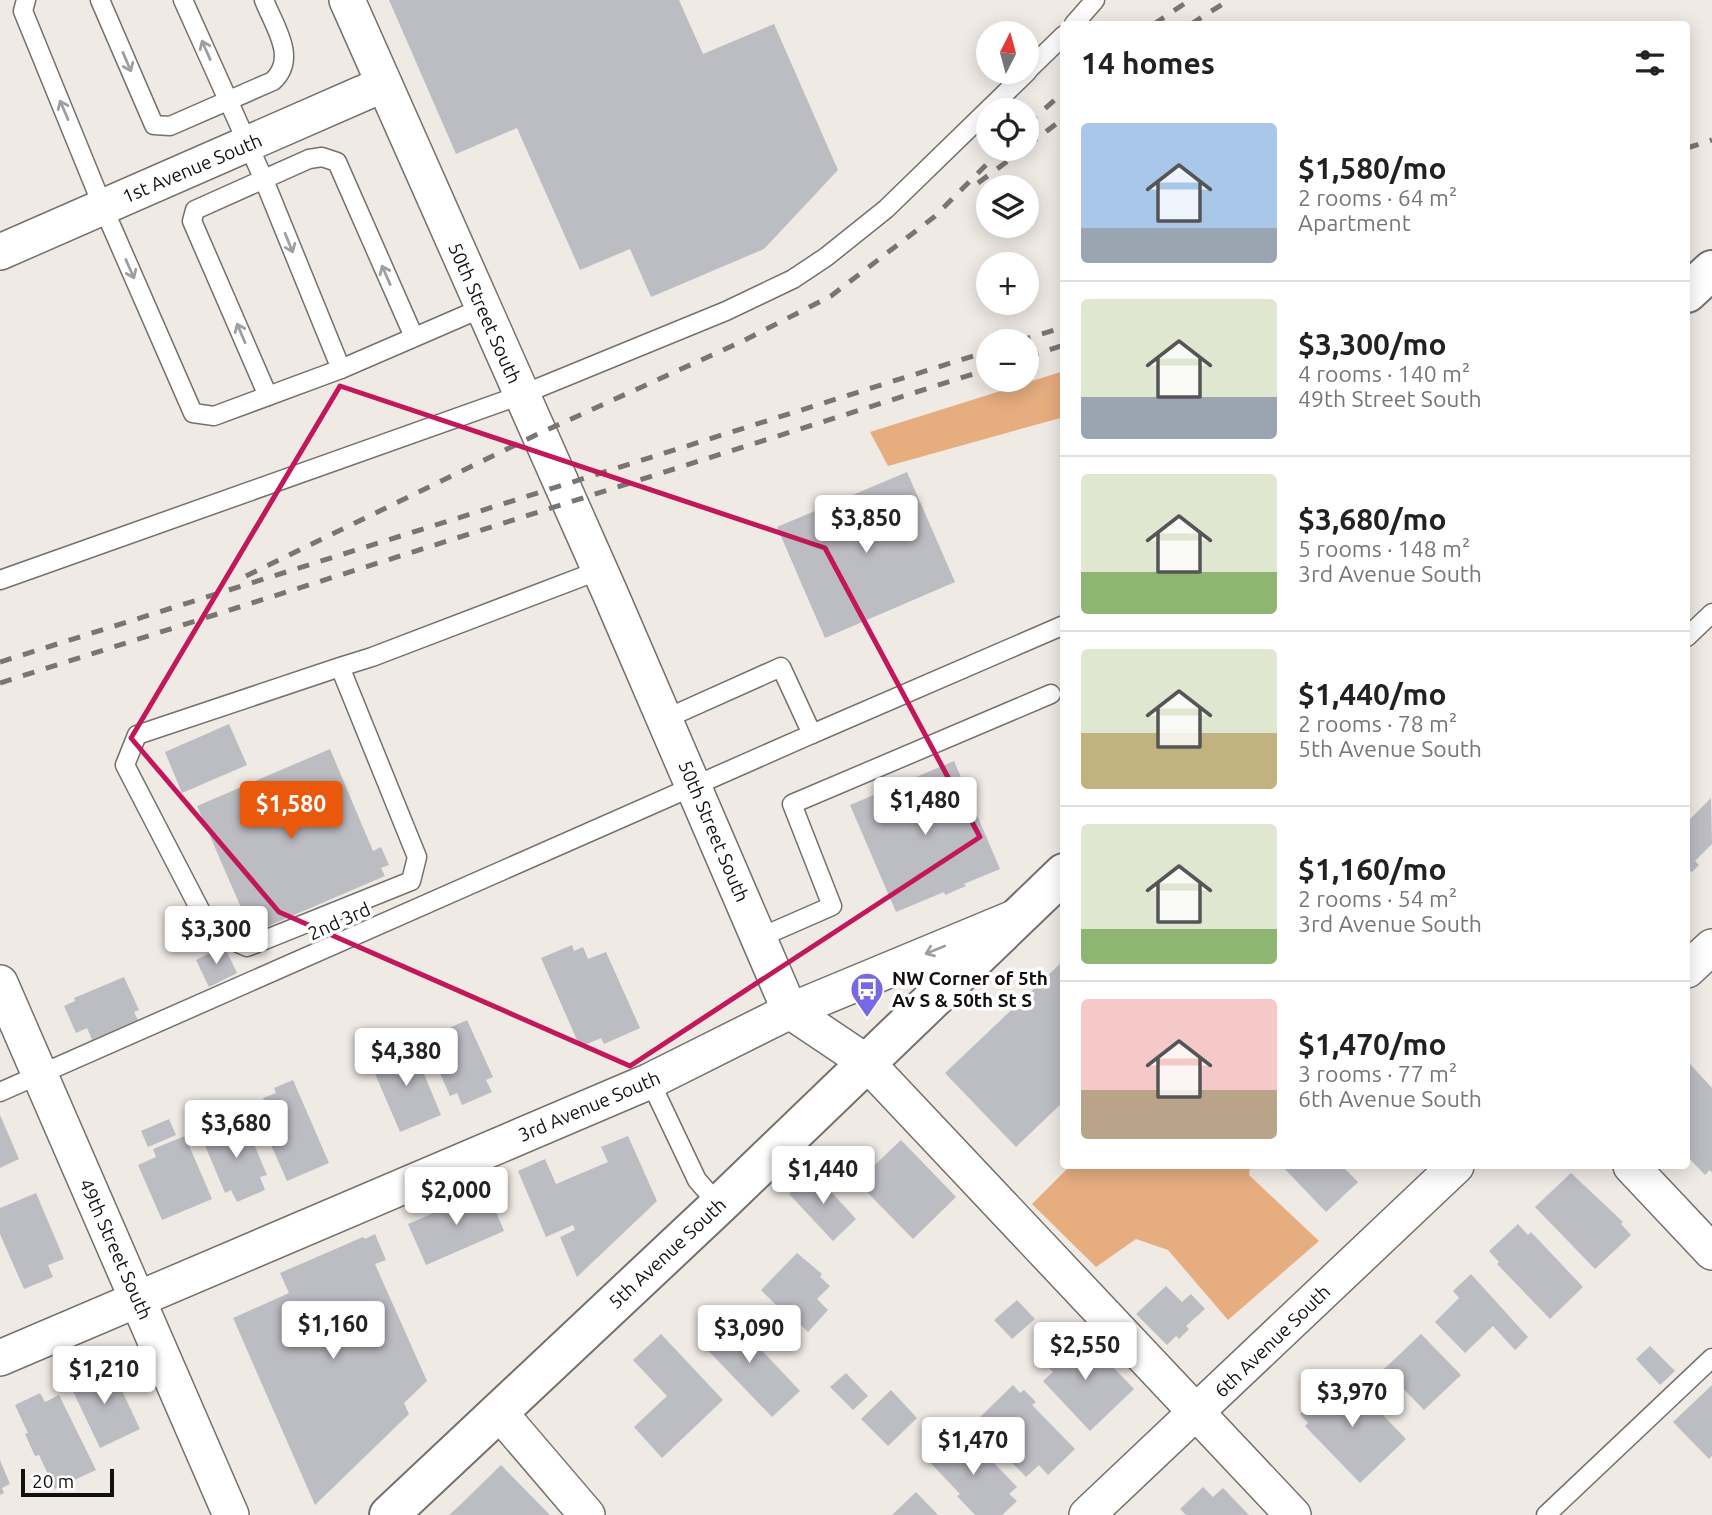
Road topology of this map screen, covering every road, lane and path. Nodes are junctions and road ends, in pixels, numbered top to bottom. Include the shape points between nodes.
1 (100, 0) edge
2 (183, 0) edge
3 (264, 0) edge
4 (347, 0) edge
5 (1095, 0) edge
6 (24, 6) edge
7 (1077, 21) edge
8 (1060, 39) edge
9 (1040, 59) edge
10 (384, 84) junction
11 (1015, 84) edge
12 (229, 100) junction
13 (248, 144) junction
14 (264, 180) junction
15 (103, 207) junction
16 (0, 252) edge
17 (1712, 270) edge
18 (1690, 290) edge
19 (482, 308) junction
20 (414, 337) junction
21 (341, 369) junction
22 (521, 395) junction
23 (268, 396) junction
24 (600, 570) junction
25 (0, 580) edge
26 (1712, 613) edge
27 (1060, 627) edge
28 (1690, 634) edge
29 (340, 667) junction
30 (1051, 694) dead end
31 (665, 719) junction
32 (812, 734) junction
33 (695, 788) junction
34 (1060, 877) edge
35 (1020, 915) junction
36 (759, 938) junction
37 (1712, 947) edge
38 (1690, 967) edge
39 (0, 983) edge
40 (790, 1011) junction
41 (866, 1062) junction
42 (40, 1074) junction
43 (650, 1081) junction
44 (0, 1092) edge
45 (1453, 1169) edge
46 (1634, 1169) edge
47 (719, 1205) junction
48 (1712, 1252) edge
49 (137, 1299) junction
50 (1712, 1358) edge
51 (0, 1359) edge
52 (498, 1411) junction
53 (1196, 1413) junction
54 (231, 1515) edge
55 (389, 1515) edge
56 (587, 1515) edge
57 (1087, 1515) edge
58 (1293, 1515) edge
59 (1546, 1515) edge

1 -> 12 lane via 154,125 170,126
12 -> 2 lane
3 - 12 lane via 286,54 280,74
4 - 10 street, 50th Street South
5 - 7 lane
15 -> 6 lane
8 - 9 lane
10 - 13 street, 1st Avenue South
10 - 19 street, 50th Street South
11 - 22 lane via 886,209 793,279
12 - 13 lane
13 - 14 lane
13 - 15 street, 1st Avenue South
20 -> 14 lane via 337,162 309,159
14 -> 21 lane
23 -> 14 lane via 192,221 195,210
15 - 16 street, 1st Avenue South
15 -> 23 lane via 193,413 214,416
17 - 18 street
19 - 20 lane
19 - 22 street, 50th Street South
20 - 21 lane
21 - 23 lane
22 - 24 street, 50th Street South
22 - 25 lane
24 - 29 lane
24 - 31 street, 50th Street South
26 - 28 lane
27 - 32 lane, 2nd 3rd
29 - 29 lane via 137,735 125,765 211,931 247,947 411,881 417,858
30 - 36 lane via 792,804 832,906
31 - 32 lane via 781,667
31 - 33 street, 50th Street South
32 - 33 lane, 2nd 3rd
33 - 36 street, 50th Street South
33 - 42 lane, 2nd 3rd
34 - 35 street, 5th Avenue South
35 -> 40 street, 3rd Avenue South
35 - 41 street, 5th Avenue South
36 - 40 street, 50th Street South
37 - 38 street
39 - 42 street, 49th Street South
40 - 41 street
40 - 43 street, 3rd Avenue South
41 - 47 street, 5th Avenue South
41 - 53 street
42 - 44 lane, 2nd 3rd
42 - 49 street, 49th Street South
43 - 47 lane via 697,1180
43 - 49 street, 3rd Avenue South
45 - 53 street, 6th Avenue South
46 - 48 street
47 - 52 street, 5th Avenue South
49 - 51 street, 3rd Avenue South
49 - 54 street, 49th Street South
50 - 59 lane
52 - 55 street, 5th Avenue South
52 - 56 street
53 - 57 street, 6th Avenue South
53 - 58 street

